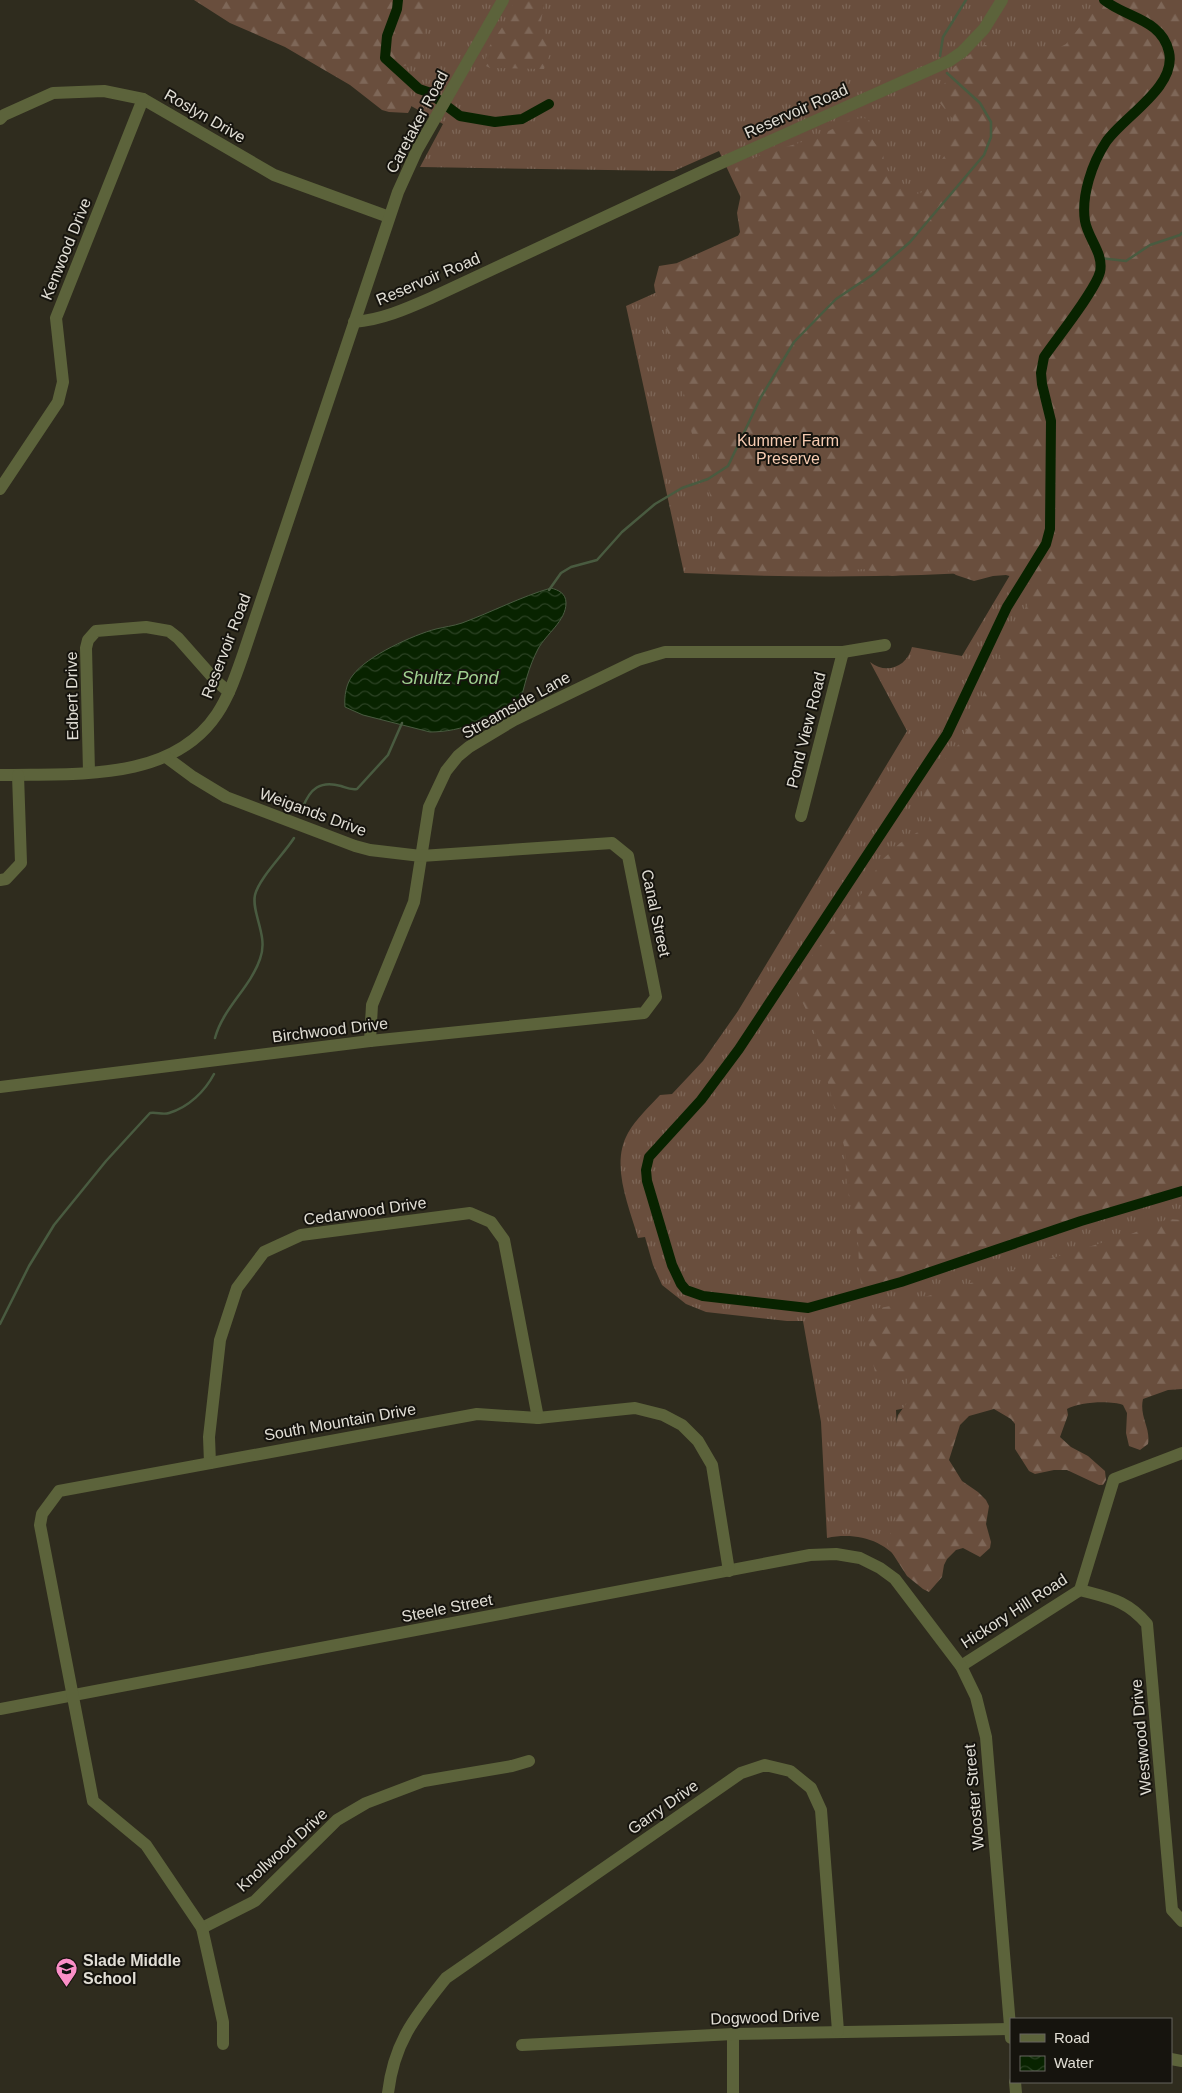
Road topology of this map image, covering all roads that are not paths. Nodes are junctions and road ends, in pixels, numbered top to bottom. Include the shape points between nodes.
1 (503, 0) edge
2 (1002, 0) edge
3 (143, 99) junction
4 (0, 119) edge
5 (389, 217) junction
6 (354, 322) junction
7 (0, 489) edge
8 (885, 645) dead end
9 (842, 652) junction
10 (229, 692) junction
11 (166, 756) junction
12 (89, 772) junction
13 (18, 774) junction
14 (0, 775) edge
15 (800, 816) dead end
16 (612, 843) joint
17 (421, 856) junction
18 (0, 880) edge
19 (656, 997) joint
20 (370, 1041) junction
21 (0, 1087) edge
22 (538, 1418) junction
23 (1182, 1453) edge
24 (210, 1463) junction
25 (729, 1571) junction
26 (895, 1579) joint
27 (1080, 1590) junction
28 (961, 1666) junction
29 (73, 1695) junction
30 (0, 1709) edge
31 (529, 1761) dead end
32 (1182, 1921) edge
33 (202, 1928) junction
34 (838, 2031) junction
35 (1010, 2033) edge
36 (733, 2034) junction
37 (223, 2044) dead end
38 (522, 2045) dead end
39 (388, 2093) edge
40 (733, 2093) edge

1 - 5 street, Caretaker Road via 417,150
2 - 6 street, Reservoir Road via 973,41 962,52 935,68 431,298 382,316
3 - 4 street, Roslyn Drive via 104,91 53,93
3 - 5 street, Roslyn Drive via 274,175
3 - 7 street, Kenwood Drive via 56,318 63,382 58,402
5 - 6 street, Caretaker Road
6 - 10 street, Reservoir Road
8 - 9 street, Streamside Lane
9 - 15 street, Pond View Road
9 - 17 street, Streamside Lane via 665,652 638,660 514,720 458,756 446,771 429,807
10 - 11 street, Reservoir Road via 210,723
10 - 12 street, Edbert Drive via 168,631 146,627 96,631 86,648
11 - 12 street, Reservoir Road via 129,769
11 - 17 street, Weigands Drive via 215,791 241,803 355,846
12 - 13 street, Reservoir Road
13 - 14 street, Reservoir Road
13 - 18 street via 21,863 6,880
16 - 17 street, Weigands Drive
16 - 19 street, Canal Street via 628,856
17 - 20 street, Streamside Lane via 414,902 372,1004
19 - 20 street, Birchwood Drive via 644,1012
20 - 21 street, Birchwood Drive
22 - 24 street, South Mountain Drive via 477,1414
22 - 24 street, Cedarwood Drive via 504,1240 492,1222 470,1213 301,1235 264,1252 237,1288 220,1340 209,1437
22 - 25 street, South Mountain Drive via 635,1408 664,1415 682,1425 698,1441 712,1465
23 - 27 street, Hickory Hill Road via 1114,1479
24 - 29 street, South Mountain Drive via 59,1491 42,1514 40,1525
25 - 26 street, Steele Street via 810,1555 836,1554 860,1558
25 - 29 street, Steele Street
26 - 28 street, Wooster Street
27 - 28 street, Hickory Hill Road
27 - 32 street, Westwood Drive via 1116,1600 1136,1610 1147,1624 1172,1910
28 - 35 street, Wooster Street via 976,1696 986,1737
29 - 30 street, Steele Street
29 - 33 street, South Mountain Drive via 93,1801 146,1845
31 - 33 street, Knollwood Drive via 424,1781 366,1803 337,1820 255,1901
33 - 37 street via 223,2022
34 - 35 street, Dogwood Drive
34 - 36 street, Dogwood Drive
34 - 39 street, Garry Drive via 821,1810 811,1788 790,1771 765,1765 741,1773 446,1978 415,2017 396,2053
36 - 38 street, Dogwood Drive
36 - 40 street

